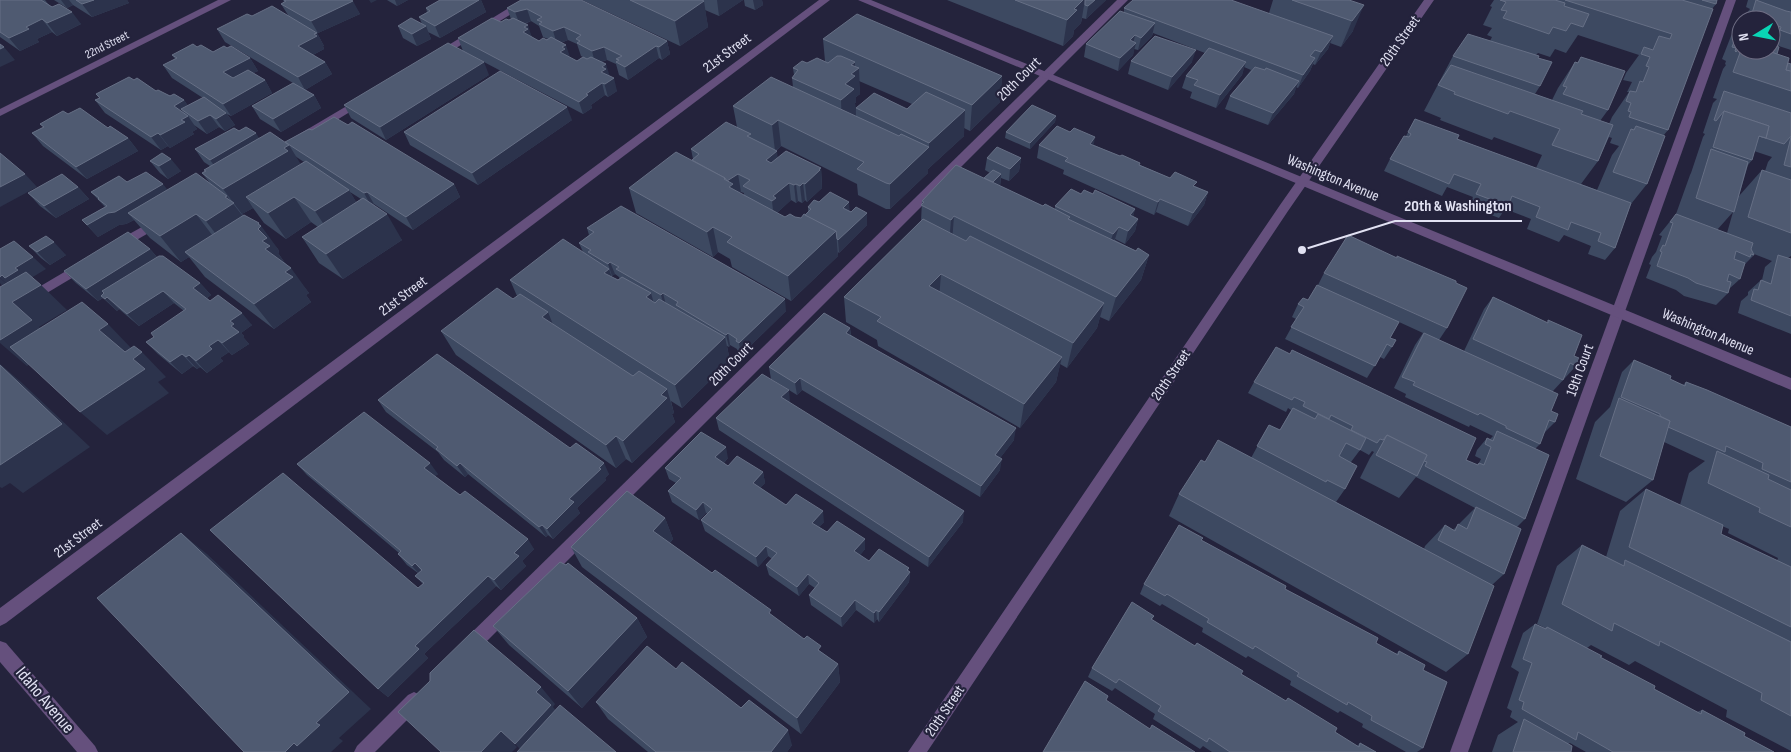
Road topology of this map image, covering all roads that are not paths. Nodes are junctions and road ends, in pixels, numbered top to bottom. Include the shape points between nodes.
1 (226, 0) edge
2 (530, 0) edge
3 (825, 0) edge
4 (863, 0) edge
5 (1123, 0) edge
6 (1429, 0) edge
7 (1730, 0) edge
8 (427, 61) edge
9 (1045, 75) junction
10 (376, 92) edge
11 (0, 113) edge
12 (290, 143) edge
13 (1302, 182) junction
14 (171, 214) edge
15 (111, 250) edge
16 (94, 260) edge
17 (1618, 312) junction
18 (0, 316) edge
19 (1791, 384) edge
20 (0, 618) edge
21 (0, 649) edge
22 (455, 661) edge
23 (426, 689) edge
24 (89, 752) edge
25 (363, 752) edge
26 (917, 752) edge
27 (1460, 752) edge

1 - 11 street, 22nd Street
2 - 8 street
3 - 20 street, 21st Street
4 - 9 street, Washington Avenue
5 - 9 street, 20th Court
6 - 13 street, 20th Street
7 - 17 street, 19th Court
9 - 13 street, Washington Avenue
9 - 22 street, 20th Court
10 - 12 street
13 - 17 street, Washington Avenue
13 - 26 street, 20th Street
14 - 15 street
16 - 18 street
17 - 19 street, Washington Avenue
17 - 27 street, 19th Court
21 - 24 street, Idaho Avenue
23 - 25 street

